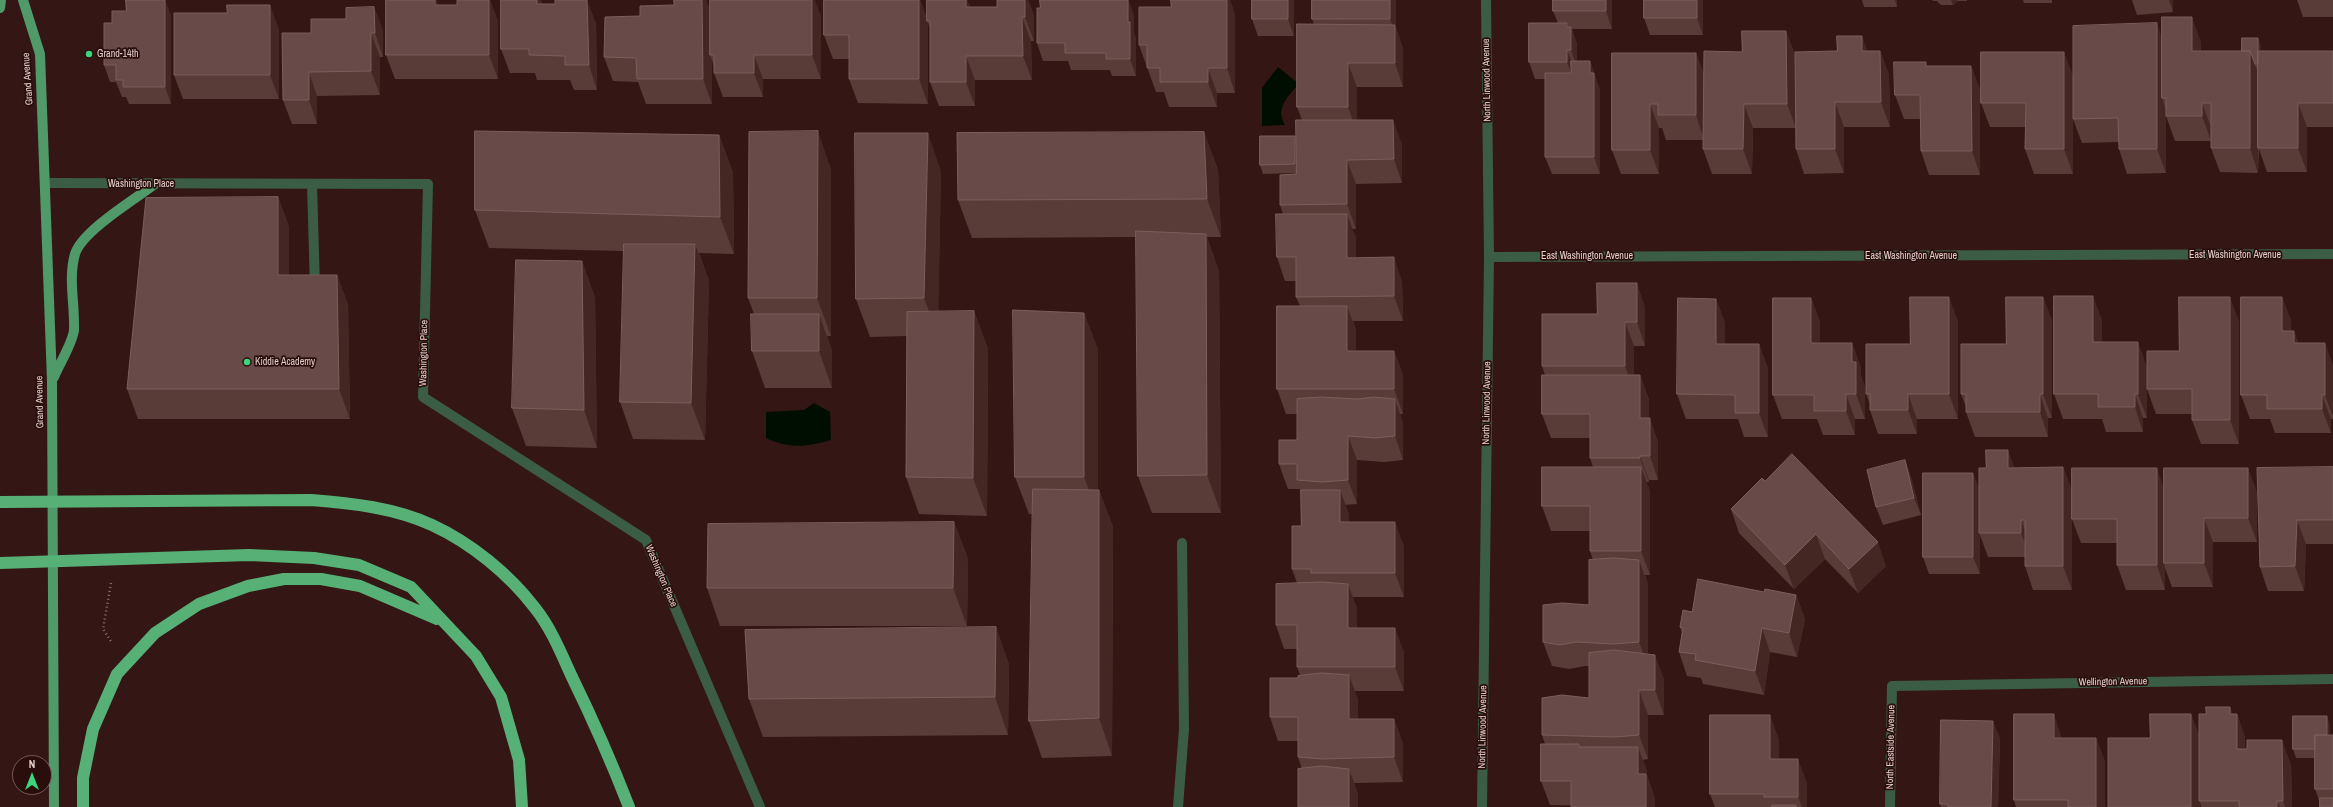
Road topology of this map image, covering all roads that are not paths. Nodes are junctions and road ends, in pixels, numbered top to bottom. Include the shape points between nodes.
1 (1, 0) edge
2 (23, 0) edge
3 (1486, 0) edge
4 (0, 8) edge
5 (45, 183) junction
6 (155, 184) junction
7 (312, 184) junction
8 (2333, 254) edge
9 (1490, 257) junction
10 (315, 289) edge
11 (52, 381) junction
12 (0, 502) edge
13 (54, 503) junction
14 (1182, 543) dead end
15 (54, 562) junction
16 (0, 563) edge
17 (441, 620) junction
18 (2333, 678) edge
19 (1892, 686) joint
20 (54, 807) edge
21 (83, 807) edge
22 (522, 807) edge
23 (629, 807) edge
24 (760, 807) edge
25 (1178, 807) edge
26 (1482, 807) edge
27 (1890, 807) edge

1 - 4 main road
2 - 5 main road, Grand Avenue via 40,54
3 - 9 street, North Linwood Avenue
5 - 6 street, Washington Place
5 - 11 main road, Grand Avenue
6 - 7 street, Washington Place
6 - 11 main road via 106,220 88,236 76,253 71,299 74,331
7 - 10 street
7 - 24 street, Washington Place via 428,184 423,397 646,540
8 - 9 street, East Washington Avenue
9 - 26 street, North Linwood Avenue
11 - 13 main road, Grand Avenue
12 - 13 highway
13 - 15 main road, Grand Avenue
13 - 23 highway via 311,500 357,505 432,525 465,544 486,560 514,583 536,608 552,634 607,749
14 - 25 street via 1184,728
15 - 16 highway
15 - 17 highway via 249,555 314,558 359,566 411,587
15 - 20 main road, Grand Avenue
17 - 21 highway via 360,586 321,579 284,580 248,586 199,604 155,633 117,674 93,728 82,778
17 - 22 highway via 476,656 501,697 519,760
18 - 19 street, Wellington Avenue
19 - 27 street, North Eastside Avenue

